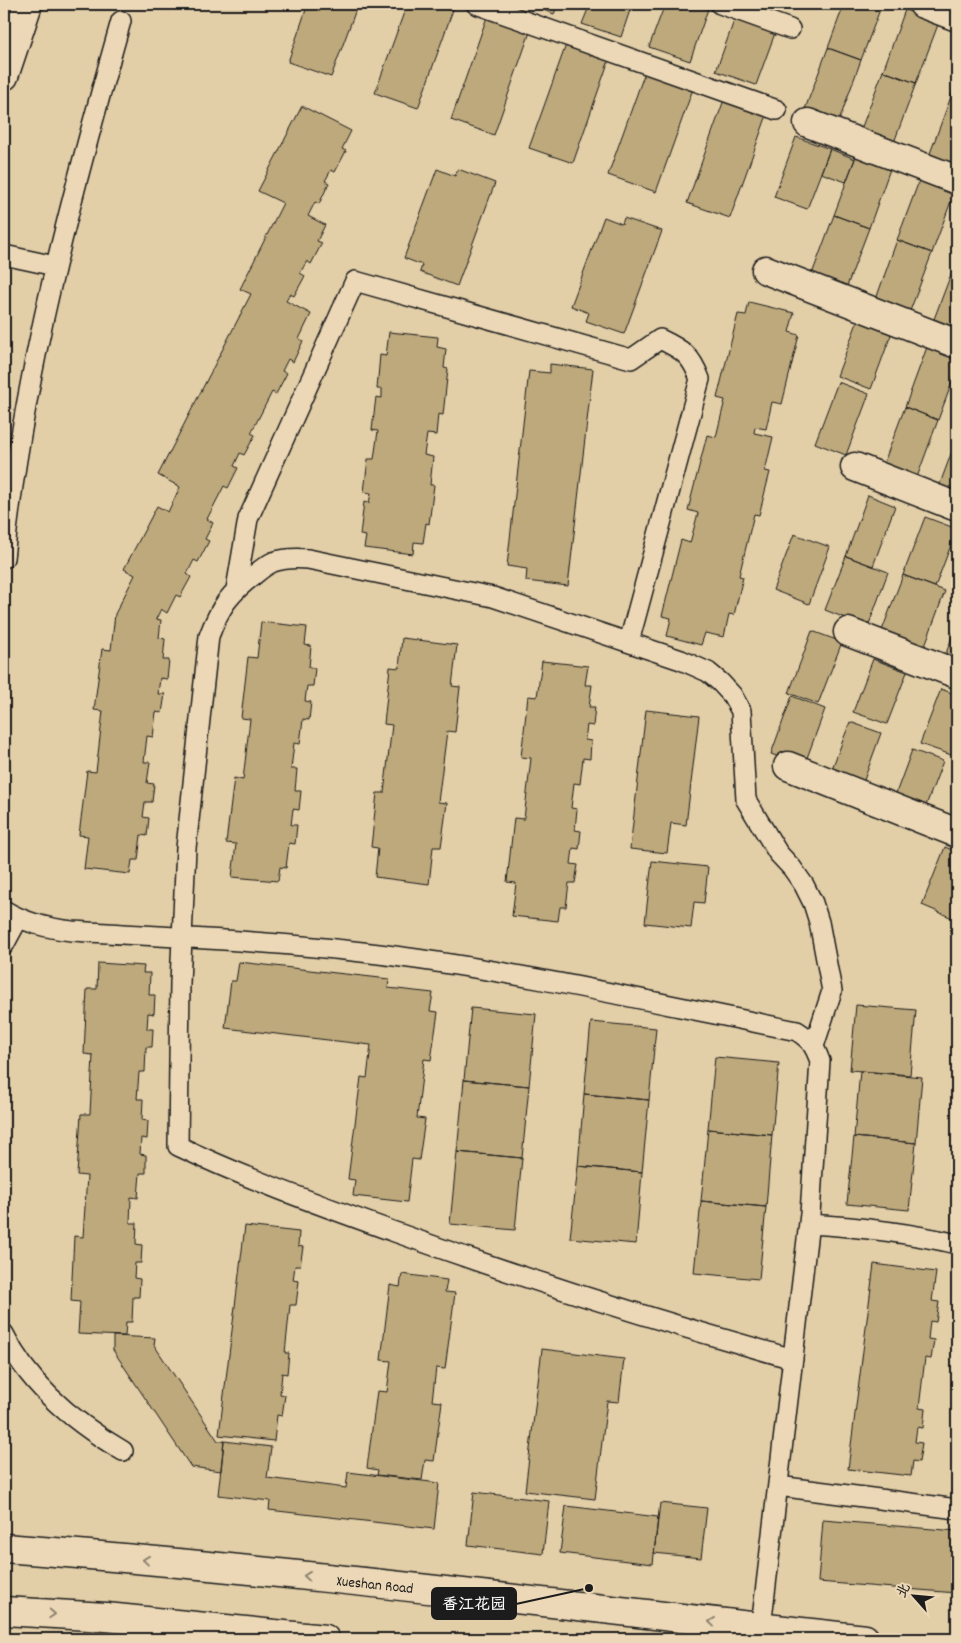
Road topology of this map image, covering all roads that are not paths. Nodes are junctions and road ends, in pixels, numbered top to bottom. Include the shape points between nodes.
1 (28, 4) edge
2 (476, 4) edge
3 (720, 4) edge
4 (922, 4) edge
5 (957, 17) edge
6 (121, 21) dead end
7 (790, 30) dead end
8 (4, 76) edge
9 (777, 110) dead end
10 (808, 123) dead end
11 (957, 180) edge
12 (4, 255) edge
13 (55, 266) junction
14 (766, 270) dead end
15 (957, 344) edge
16 (855, 467) dead end
17 (957, 507) edge
18 (4, 558) edge
19 (236, 589) junction
20 (848, 632) dead end
21 (629, 642) junction
22 (957, 674) edge
23 (788, 766) dead end
24 (957, 833) edge
25 (11, 914) edge
26 (182, 938) junction
27 (4, 945) edge
28 (814, 1046) junction
29 (809, 1224) junction
30 (957, 1244) edge
31 (4, 1334) edge
32 (793, 1360) junction
33 (124, 1451) dead end
34 (778, 1486) junction
35 (957, 1508) edge
36 (4, 1548) edge
37 (4, 1611) edge
38 (760, 1627) junction
39 (325, 1639) edge
40 (865, 1639) edge

1 - 8 main road
2 - 9 lane
3 - 7 lane
4 - 5 main road
6 - 13 lane
10 - 11 main road
12 - 13 lane
13 - 18 lane via 26,410
14 - 15 main road
16 - 17 main road
19 - 21 lane via 273,562 290,558 308,559 492,597
19 - 21 lane via 248,519 354,281 631,358 660,340 688,355 700,379
19 - 26 lane via 215,619 209,636 186,848
20 - 22 main road
21 - 28 lane via 708,672 732,695 741,711 746,800 778,853 804,885 819,922 832,991
23 - 24 main road
25 - 26 lane via 48,928
25 - 27 lane
26 - 28 lane via 284,944 464,966 797,1031
26 - 32 lane via 178,1146 227,1169 446,1250 622,1309
28 - 29 lane via 820,1061
29 - 30 lane via 870,1228
29 - 32 lane
31 - 33 lane via 26,1370 51,1398 74,1419
32 - 34 lane
34 - 35 lane
34 - 38 lane
38 -> 36 main road, Xueshan Road via 306,1576
37 -> 39 main road via 106,1617
38 - 40 main road, Xueshan Road

